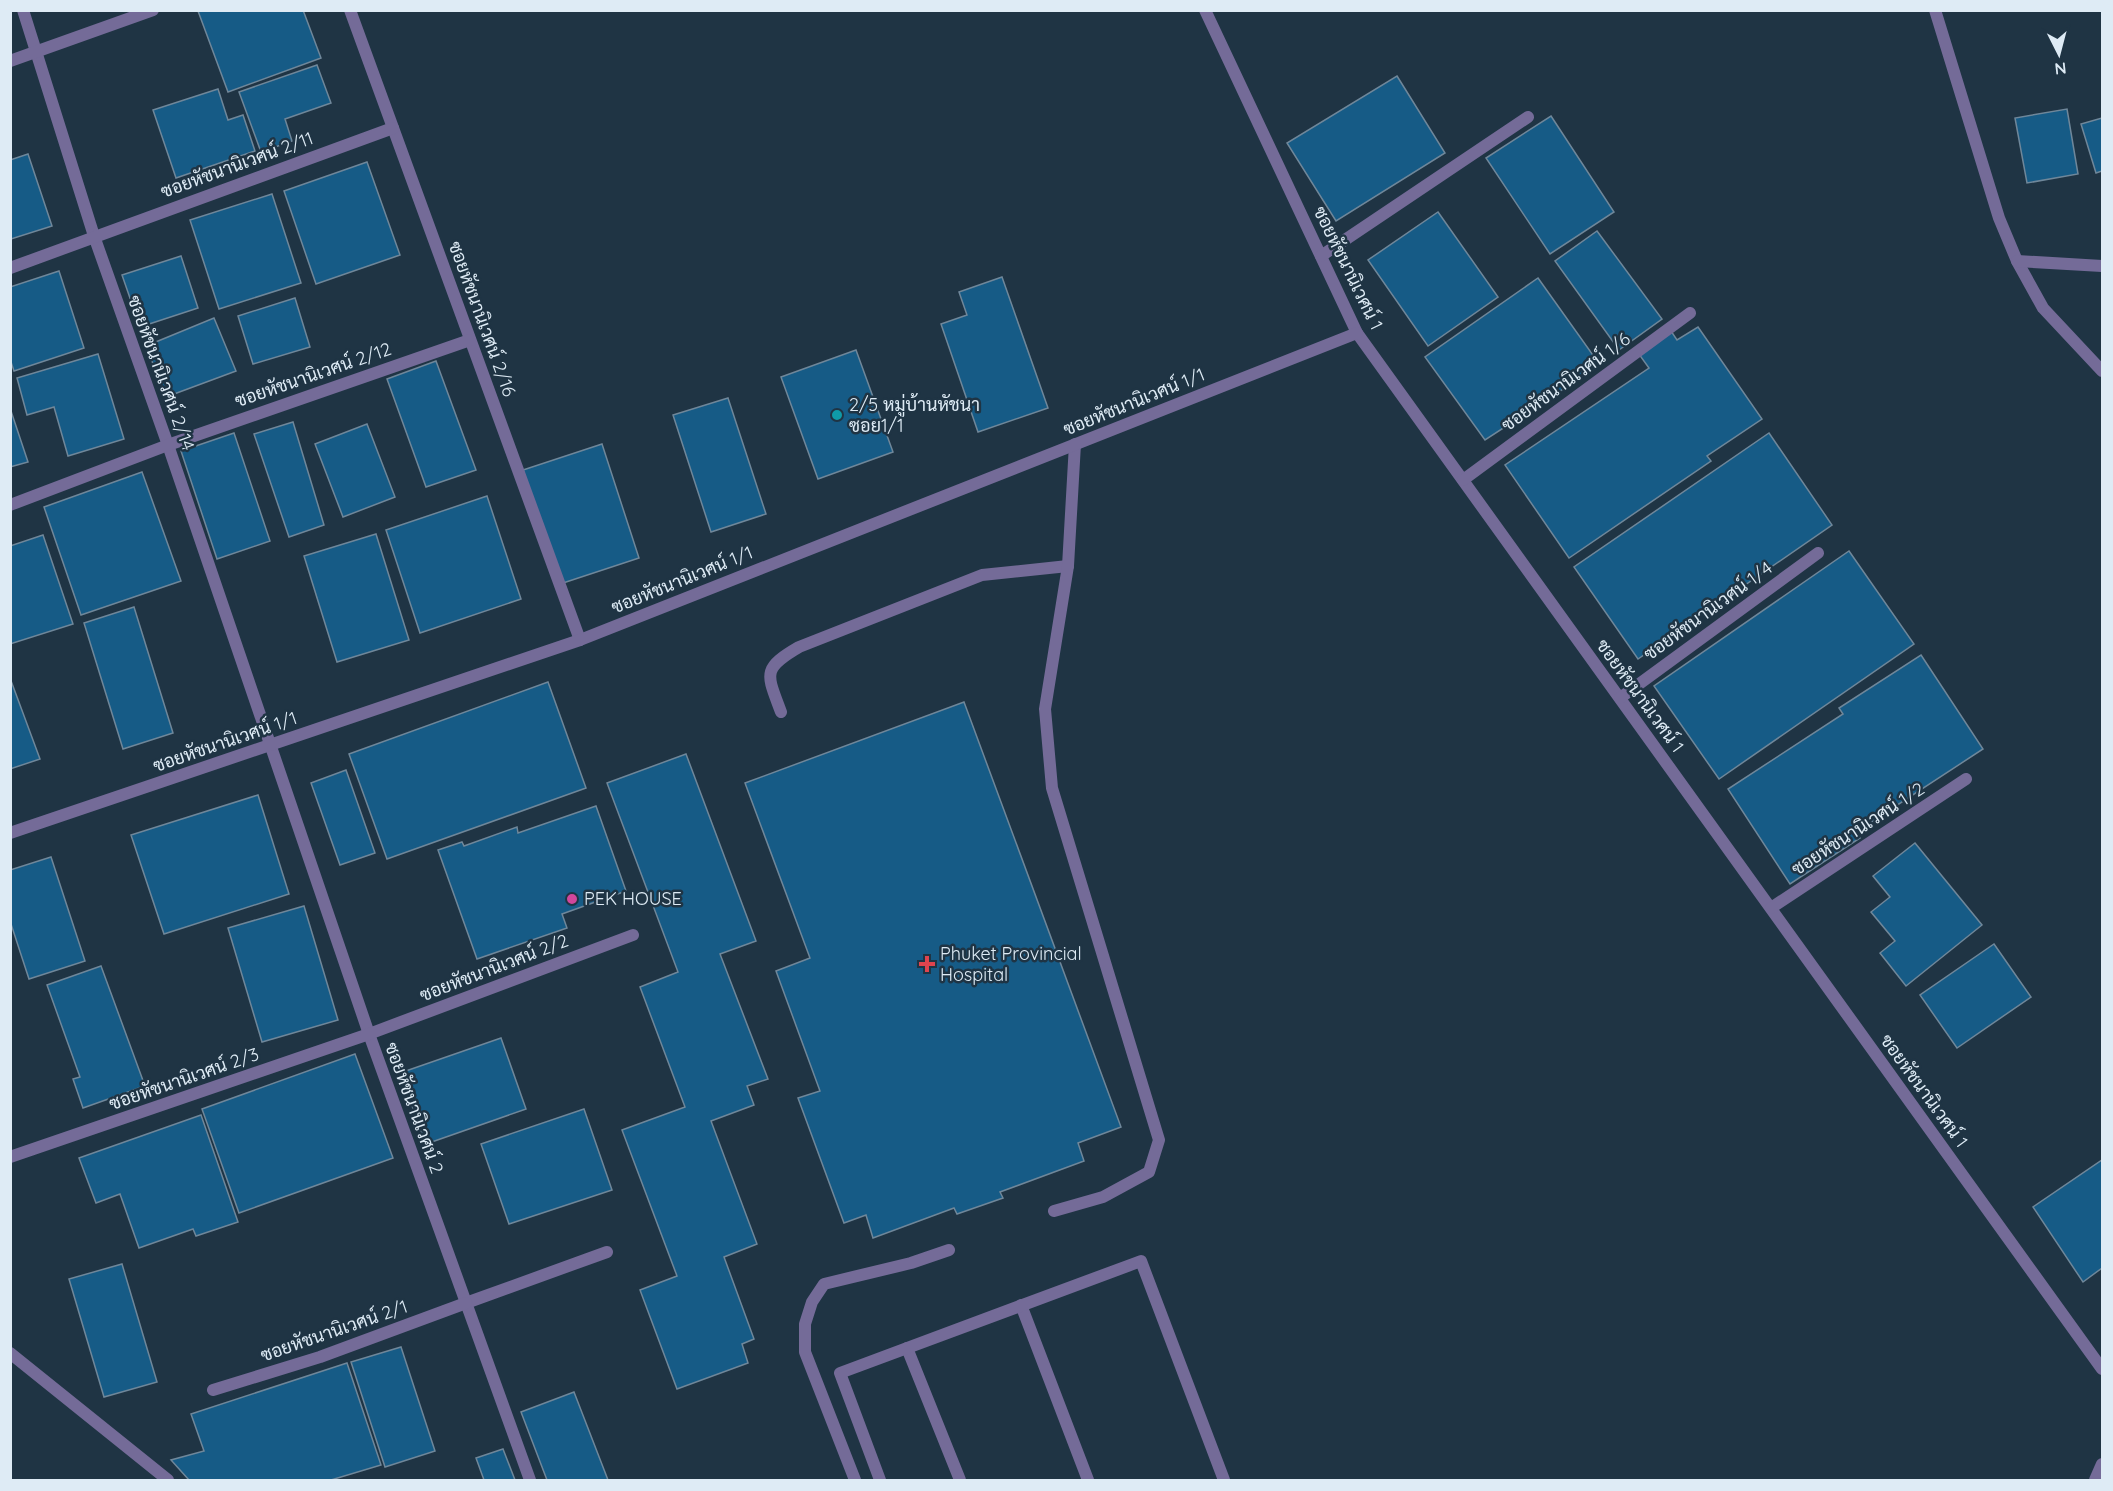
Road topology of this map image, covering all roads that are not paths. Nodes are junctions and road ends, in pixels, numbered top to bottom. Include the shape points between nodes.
1 (23, 10) edge
2 (153, 10) edge
3 (350, 10) edge
4 (1205, 10) edge
5 (1935, 10) edge
6 (37, 51) junction
7 (10, 61) edge
8 (1528, 117) dead end
9 (393, 128) junction
10 (94, 236) junction
11 (1321, 256) junction
12 (2016, 261) junction
13 (2103, 266) edge
14 (10, 268) edge
15 (1690, 313) dead end
16 (1358, 333) junction
17 (470, 340) junction
18 (2103, 371) edge
19 (168, 444) junction
20 (1075, 444) junction
21 (1463, 480) junction
22 (10, 505) edge
23 (1818, 553) dead end
24 (1068, 566) junction
25 (579, 640) junction
26 (1620, 698) junction
27 (782, 712) dead end
28 (270, 745) junction
29 (1966, 779) dead end
30 (10, 833) edge
31 (1771, 908) junction
32 (633, 935) dead end
33 (369, 1034) junction
34 (10, 1157) edge
35 (1053, 1211) dead end
36 (607, 1251) dead end
37 (949, 1251) dead end
38 (466, 1303) junction
39 (1021, 1305) junction
40 (907, 1348) junction
41 (10, 1353) edge
42 (2103, 1370) edge
43 (213, 1390) dead end
44 (2103, 1464) edge
45 (168, 1480) edge
46 (530, 1480) edge
47 (855, 1480) edge
48 (880, 1480) edge
49 (960, 1480) edge
50 (1088, 1480) edge
51 (1224, 1480) edge
52 (2095, 1480) edge

1 - 6 street, ซอยหัชนานิเวศน์ 2/14
2 - 6 street
3 - 9 street, ซอยหัชนานิเวศน์ 2/16
4 - 11 street, ซอยหัชนานิเวศน์ 1
5 - 12 street
6 - 7 street
6 - 10 street, ซอยหัชนานิเวศน์ 2/14
8 - 11 street
9 - 10 street, ซอยหัชนานิเวศน์ 2/11
9 - 17 street, ซอยหัชนานิเวศน์ 2/16
10 - 14 street, ซอยหัชนานิเวศน์ 2/11
10 - 19 street, ซอยหัชนานิเวศน์ 2/14
11 - 16 street, ซอยหัชนานิเวศน์ 1
12 - 13 street
12 - 18 street via 2043,308
15 - 21 street, ซอยหัชนานิเวศน์ 1/6
16 - 20 street, ซอยหัชนานิเวศน์ 1/1
16 - 21 street, ซอยหัชนานิเวศน์ 1
17 - 19 street, ซอยหัชนานิเวศน์ 2/12
17 - 25 street, ซอยหัชนานิเวศน์ 2/16
19 - 22 street, ซอยหัชนานิเวศน์ 2/12
19 - 28 street, ซอยหัชนานิเวศน์ 2/14
20 - 24 street
20 - 25 street, ซอยหัชนานิเวศน์ 1/1
21 - 26 street, ซอยหัชนานิเวศน์ 1
23 - 26 street, ซอยหัชนานิเวศน์ 1/4
24 - 27 street via 982,575 798,647 771,667 770,681
24 - 35 street via 1045,709 1052,788 1159,1140 1149,1172 1103,1197
25 - 28 street, ซอยหัชนานิเวศน์ 1/1
26 - 31 street, ซอยหัชนานิเวศน์ 1
28 - 30 street, ซอยหัชนานิเวศน์ 1/1
28 - 33 street, ซอยหัชนานิเวศน์ 2
29 - 31 street, ซอยหัชนานิเวศน์ 1/2
31 - 42 street, ซอยหัชนานิเวศน์ 1
32 - 33 street, ซอยหัชนานิเวศน์ 2/2
33 - 34 street, ซอยหัชนานิเวศน์ 2/3
33 - 38 street, ซอยหัชนานิเวศน์ 2
36 - 38 street, ซอยหัชนานิเวศน์ 2/1
37 - 47 street via 824,1284 812,1302 805,1324 805,1352
38 - 43 street, ซอยหัชนานิเวศน์ 2/1 via 320,1357
38 - 46 street, ซอยหัชนานิเวศน์ 2
39 - 40 street
39 - 50 street
39 - 51 street via 1141,1261
40 - 48 street via 840,1373
40 - 49 street
41 - 45 street
44 - 52 street

